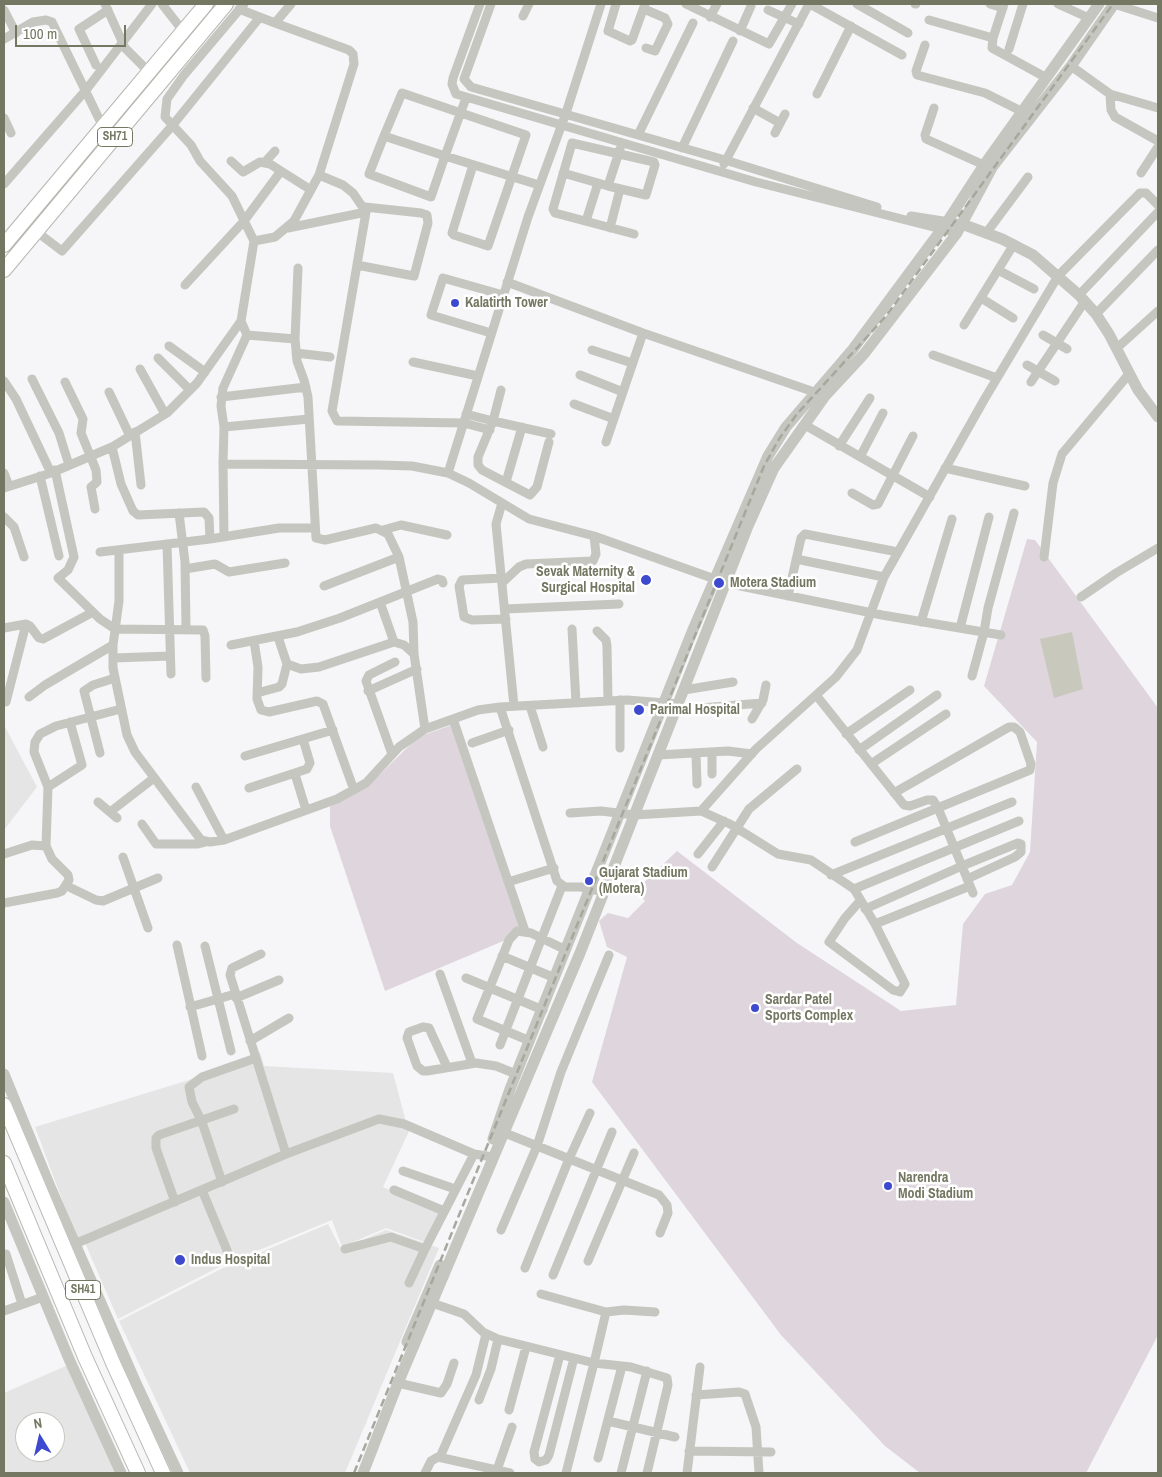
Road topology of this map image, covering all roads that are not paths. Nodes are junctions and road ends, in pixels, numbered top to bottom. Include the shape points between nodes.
1 (152, 4) edge
2 (162, 4) edge
3 (206, 4) edge
4 (226, 4) edge
5 (290, 4) edge
6 (480, 4) edge
7 (491, 4) edge
8 (529, 4) edge
9 (601, 4) edge
10 (616, 4) edge
11 (686, 4) edge
12 (717, 4) edge
13 (792, 4) edge
14 (810, 4) edge
15 (857, 4) edge
16 (990, 4) edge
17 (1023, 4) edge
18 (1058, 4) edge
19 (1099, 4) edge
20 (1114, 4) edge
21 (242, 6) edge
22 (644, 6) edge
23 (751, 6) dead end
24 (1004, 6) edge
25 (106, 7) edge
26 (4, 10) edge
27 (768, 10) dead end
28 (523, 16) dead end
29 (710, 17) junction
30 (785, 17) junction
31 (260, 18) junction
32 (1089, 18) junction
33 (1158, 18) edge
34 (929, 20) dead end
35 (275, 23) junction
36 (693, 23) dead end
37 (799, 24) junction
38 (851, 26) junction
39 (183, 31) junction
40 (740, 31) junction
41 (16, 33) junction
42 (908, 33) dead end
43 (993, 38) junction
44 (4, 39) edge
45 (121, 41) junction
46 (733, 41) dead end
47 (925, 44) dead end
48 (646, 48) dead end
49 (1009, 50) dead end
50 (902, 55) dead end
51 (96, 65) dead end
52 (1071, 66) junction
53 (149, 72) junction
54 (1045, 77) junction
55 (86, 90) junction
56 (816, 94) dead end
57 (1110, 94) junction
58 (466, 98) junction
59 (753, 108) junction
60 (934, 108) dead end
61 (1158, 108) edge
62 (1021, 111) junction
63 (460, 112) junction
64 (566, 113) junction
65 (785, 114) dead end
66 (4, 118) edge
67 (780, 124) junction
68 (172, 126) junction
69 (561, 126) junction
70 (103, 127) junction
71 (11, 133) dead end
72 (775, 133) dead end
73 (638, 135) junction
74 (384, 136) junction
75 (1158, 141) edge
76 (622, 144) junction
77 (1158, 146) edge
78 (682, 148) junction
79 (275, 151) dead end
80 (618, 153) junction
81 (445, 156) junction
82 (725, 160) junction
83 (231, 161) dead end
84 (265, 162) junction
85 (473, 165) junction
86 (984, 165) junction
87 (281, 171) junction
88 (721, 171) junction
89 (563, 173) junction
90 (1141, 173) dead end
91 (319, 175) junction
92 (512, 177) junction
93 (1028, 177) dead end
94 (598, 183) junction
95 (4, 184) edge
96 (539, 185) junction
97 (608, 186) junction
98 (620, 189) junction
99 (311, 190) junction
100 (1158, 205) edge
101 (366, 210) junction
102 (1158, 212) edge
103 (244, 221) junction
104 (586, 221) junction
105 (944, 226) junction
106 (288, 228) junction
107 (610, 228) junction
108 (960, 229) junction
109 (36, 232) junction
110 (987, 232) junction
111 (634, 234) dead end
112 (254, 241) junction
113 (1014, 244) junction
114 (4, 245) edge
115 (1158, 250) edge
116 (357, 265) junction
117 (298, 268) dead end
118 (4, 270) edge
119 (998, 270) junction
120 (1058, 276) junction
121 (507, 282) junction
122 (185, 285) dead end
123 (1034, 290) dead end
124 (503, 295) junction
125 (981, 298) junction
126 (1082, 298) junction
127 (1158, 311) edge
128 (1096, 314) junction
129 (1013, 318) dead end
130 (241, 321) junction
131 (964, 325) dead end
132 (491, 333) junction
133 (643, 333) junction
134 (248, 335) junction
135 (1044, 335) dead end
136 (295, 339) junction
137 (1056, 343) junction
138 (169, 346) dead end
139 (1117, 348) junction
140 (1066, 349) dead end
141 (592, 350) dead end
142 (296, 353) junction
143 (933, 355) dead end
144 (158, 358) dead end
145 (330, 358) dead end
146 (413, 362) dead end
147 (632, 363) junction
148 (1027, 364) dead end
149 (140, 369) dead end
150 (1038, 371) junction
151 (205, 372) junction
152 (1129, 374) junction
153 (580, 375) dead end
154 (478, 376) junction
155 (997, 378) junction
156 (32, 379) dead end
157 (4, 381) edge
158 (1055, 381) dead end
159 (65, 382) dead end
160 (1031, 382) dead end
161 (306, 387) junction
162 (190, 390) junction
163 (501, 390) dead end
164 (109, 392) dead end
165 (623, 392) junction
166 (820, 394) junction
167 (221, 397) junction
168 (870, 398) dead end
169 (574, 404) dead end
170 (883, 413) dead end
171 (165, 414) junction
172 (466, 414) junction
173 (1158, 417) edge
174 (309, 419) junction
175 (614, 419) junction
176 (493, 421) junction
177 (464, 424) junction
178 (805, 425) junction
179 (224, 427) junction
180 (522, 427) junction
181 (490, 430) junction
182 (133, 434) junction
183 (913, 436) dead end
184 (606, 442) dead end
185 (839, 446) junction
186 (112, 448) junction
187 (90, 456) junction
188 (860, 457) junction
189 (312, 463) junction
190 (69, 464) junction
191 (223, 464) junction
192 (946, 468) junction
193 (53, 471) junction
194 (4, 472) edge
195 (448, 473) junction
196 (40, 476) junction
197 (893, 476) junction
198 (506, 482) junction
199 (141, 484) dead end
200 (1025, 486) dead end
201 (6, 487) edge
202 (852, 493) dead end
203 (930, 497) junction
204 (502, 503) junction
205 (95, 509) dead end
206 (179, 513) junction
207 (1014, 513) dead end
208 (4, 517) edge
209 (989, 517) dead end
210 (952, 519) dead end
211 (314, 528) junction
212 (383, 530) junction
213 (447, 534) dead end
214 (224, 536) junction
215 (594, 536) junction
216 (210, 539) junction
217 (184, 542) junction
218 (166, 544) junction
219 (1158, 548) edge
220 (119, 550) junction
221 (100, 552) dead end
222 (898, 552) junction
223 (59, 556) dead end
224 (24, 557) dead end
225 (399, 557) junction
226 (1044, 557) dead end
227 (796, 559) junction
228 (285, 563) dead end
229 (185, 569) junction
230 (884, 577) junction
231 (714, 579) junction
232 (502, 580) junction
233 (443, 583) dead end
234 (726, 583) junction
235 (324, 586) dead end
236 (408, 591) junction
237 (788, 596) junction
238 (1081, 597) dead end
239 (380, 602) junction
240 (619, 604) dead end
241 (505, 609) junction
242 (93, 612) junction
243 (872, 612) junction
244 (506, 620) junction
245 (921, 622) junction
246 (26, 624) junction
247 (4, 628) edge
248 (168, 628) junction
249 (186, 628) junction
250 (960, 628) junction
251 (115, 629) junction
252 (572, 629) dead end
253 (597, 631) dead end
254 (984, 632) junction
255 (1001, 635) dead end
256 (278, 637) junction
257 (254, 641) junction
258 (394, 642) junction
259 (113, 645) junction
260 (231, 645) dead end
261 (414, 654) junction
262 (170, 656) junction
263 (113, 658) junction
264 (395, 662) dead end
265 (287, 664) junction
266 (416, 669) junction
267 (171, 674) dead end
268 (972, 676) dead end
269 (115, 678) junction
270 (206, 678) dead end
271 (733, 682) dead end
272 (766, 685) dead end
273 (684, 690) junction
274 (910, 690) dead end
275 (368, 691) junction
276 (257, 693) junction
277 (937, 695) dead end
278 (816, 696) junction
279 (29, 697) dead end
280 (620, 700) junction
281 (608, 701) junction
282 (6, 702) dead end
283 (665, 702) junction
284 (762, 702) junction
285 (576, 703) junction
286 (514, 706) junction
287 (530, 706) junction
288 (500, 707) junction
289 (677, 707) junction
290 (121, 709) junction
291 (946, 714) dead end
292 (90, 717) junction
293 (453, 719) junction
294 (752, 719) dead end
295 (70, 722) junction
296 (425, 729) junction
297 (333, 730) junction
298 (508, 730) junction
299 (846, 734) junction
300 (303, 738) junction
301 (472, 743) dead end
302 (543, 748) dead end
303 (620, 748) dead end
304 (859, 750) junction
305 (712, 752) junction
306 (100, 753) dead end
307 (696, 753) junction
308 (392, 754) junction
309 (752, 754) junction
310 (658, 755) junction
311 (245, 756) dead end
312 (871, 764) junction
313 (797, 769) dead end
314 (295, 774) junction
315 (712, 774) dead end
316 (154, 778) junction
317 (697, 784) dead end
318 (48, 787) junction
319 (196, 787) dead end
320 (249, 788) dead end
321 (354, 790) junction
322 (894, 793) junction
323 (98, 802) dead end
324 (1012, 802) dead end
325 (938, 808) junction
326 (306, 810) junction
327 (701, 811) junction
328 (570, 813) dead end
329 (621, 813) junction
330 (634, 815) junction
331 (724, 821) junction
332 (1019, 821) dead end
333 (142, 824) dead end
334 (736, 827) junction
335 (946, 828) junction
336 (224, 840) junction
337 (206, 842) junction
338 (855, 842) dead end
339 (46, 846) junction
340 (954, 847) junction
341 (4, 854) edge
342 (698, 854) dead end
343 (123, 857) dead end
344 (962, 866) junction
345 (712, 867) dead end
346 (554, 868) junction
347 (831, 875) junction
348 (158, 878) dead end
349 (508, 882) junction
350 (67, 886) junction
351 (562, 886) junction
352 (970, 886) junction
353 (135, 888) junction
354 (591, 888) junction
355 (854, 889) junction
356 (604, 892) junction
357 (4, 903) edge
358 (863, 905) junction
359 (876, 924) junction
360 (148, 928) dead end
361 (525, 932) junction
362 (542, 938) junction
363 (176, 945) dead end
364 (205, 946) dead end
365 (566, 950) junction
366 (261, 954) dead end
367 (609, 955) dead end
368 (502, 956) junction
369 (531, 968) junction
370 (440, 974) dead end
371 (466, 978) dead end
372 (555, 978) junction
373 (280, 980) dead end
374 (490, 987) junction
375 (236, 996) junction
376 (216, 999) junction
377 (519, 999) junction
378 (190, 1007) junction
379 (543, 1010) junction
380 (289, 1018) dead end
381 (506, 1031) junction
382 (530, 1040) junction
383 (250, 1041) junction
384 (500, 1045) dead end
385 (231, 1051) dead end
386 (202, 1056) dead end
387 (256, 1058) junction
388 (472, 1063) junction
389 (447, 1067) junction
390 (4, 1074) edge
391 (516, 1074) junction
392 (4, 1105) edge
393 (234, 1109) dead end
394 (590, 1113) dead end
395 (202, 1122) junction
396 (500, 1131) junction
397 (612, 1132) dead end
398 (537, 1146) junction
399 (634, 1152) dead end
400 (286, 1154) junction
401 (474, 1154) junction
402 (490, 1157) junction
403 (569, 1158) junction
404 (4, 1163) edge
405 (596, 1170) junction
406 (404, 1171) dead end
407 (622, 1180) junction
408 (222, 1182) junction
409 (455, 1189) junction
410 (202, 1190) junction
411 (394, 1190) dead end
412 (4, 1202) edge
413 (175, 1202) junction
414 (444, 1211) junction
415 (501, 1230) dead end
416 (660, 1233) dead end
417 (70, 1246) junction
418 (345, 1249) dead end
419 (425, 1249) junction
420 (18, 1251) dead end
421 (5, 1255) edge
422 (232, 1260) dead end
423 (588, 1261) dead end
424 (526, 1268) dead end
425 (553, 1275) dead end
426 (409, 1283) dead end
427 (541, 1294) dead end
428 (44, 1297) junction
429 (22, 1304) junction
430 (432, 1304) junction
431 (4, 1311) edge
432 (606, 1312) junction
433 (655, 1312) dead end
434 (486, 1334) junction
435 (498, 1339) junction
436 (526, 1348) junction
437 (560, 1355) junction
438 (574, 1358) junction
439 (454, 1363) dead end
440 (594, 1363) junction
441 (622, 1366) junction
442 (700, 1367) dead end
443 (647, 1371) junction
444 (398, 1383) junction
445 (696, 1395) junction
446 (479, 1400) dead end
447 (509, 1410) dead end
448 (608, 1421) junction
449 (512, 1427) dead end
450 (632, 1427) junction
451 (657, 1433) junction
452 (675, 1437) dead end
453 (689, 1451) junction
454 (759, 1452) junction
455 (772, 1452) dead end
456 (440, 1457) junction
457 (598, 1458) dead end
458 (475, 1470) edge
459 (497, 1470) junction
460 (121, 1473) edge
461 (138, 1473) edge
462 (163, 1473) edge
463 (178, 1473) edge
464 (356, 1473) edge
465 (364, 1473) edge
466 (425, 1473) edge
467 (510, 1473) edge
468 (566, 1473) edge
469 (621, 1473) edge
470 (647, 1473) edge
471 (687, 1473) edge
472 (759, 1473) edge

1 - 45 street
2 - 39 street
3 - 39 main road, SH71
4 - 109 main road, SH71
5 - 35 street
6 - 58 street via 452,84 456,94
7 - 64 street via 464,82 471,87
8 - 28 street
9 - 64 street
10 - 22 street via 608,31 630,41
11 - 29 street
12 - 29 street
13 - 30 street
14 - 37 street
14 - 38 street
15 - 42 street
16 - 24 street
17 - 49 street
18 - 32 street
19 - 32 street
20 - 33 street
20 - 52 street
21 - 31 street
21 - 68 street via 167,99 165,117
22 - 48 street via 665,18 668,24 655,51
23 - 40 street
24 - 43 street
25 - 45 street
25 - 51 street via 79,29
26 - 41 street
27 - 30 street
29 - 40 street
30 - 37 street
30 - 40 street via 769,44
31 - 35 street
31 - 68 street
32 - 54 street
34 - 43 street
35 - 91 street via 343,47 353,54 354,64
36 - 73 street
37 - 59 street
38 - 50 street
38 - 56 street
39 - 53 main road, SH71
41 - 44 street
41 - 55 street via 39,20 52,22
43 - 54 street via 991,45 994,51
45 - 53 street
45 - 55 street
46 - 78 street
47 - 62 street via 917,75 986,93
52 - 57 street
52 - 108 street via 993,166
53 - 70 main road, SH71
54 - 62 street
55 - 70 street
55 - 95 street
57 - 61 street
57 - 75 street via 1115,117
58 - 63 street
58 - 69 street
59 - 67 street
59 - 82 street
60 - 86 street via 926,139
62 - 86 street
63 - 74 street via 402,93
63 - 81 street
63 - 92 street via 526,135
64 - 69 street
64 - 73 street
65 - 67 street
66 - 71 street
67 - 72 street
68 - 103 street via 192,145 200,161 232,196
68 - 109 street via 62,251
69 - 76 street
69 - 96 street
70 - 114 main road, SH71
73 - 78 street
74 - 81 street
74 - 81 street via 369,174 431,197
76 - 80 street
76 - 88 street
77 - 90 street
78 - 82 street
79 - 84 street
80 - 89 street via 572,143
80 - 97 street
80 - 98 street via 654,162 655,166 648,194
81 - 85 street
82 - 88 street
82 - 105 street
83 - 84 street via 243,172
84 - 87 street
85 - 92 street
85 - 92 street via 452,232 488,246
86 - 105 street
87 - 99 street
87 - 103 street
88 - 105 street
89 - 94 street
89 - 104 street via 553,209 555,213
91 - 99 street
91 - 101 street via 343,184
92 - 96 street
93 - 110 street
94 - 97 street
94 - 104 street
96 - 121 street
97 - 98 street
98 - 107 street
99 - 106 street
100 - 120 street via 1146,193 1140,193
101 - 106 street
101 - 116 street
101 - 116 street via 421,213 427,215 428,223 414,276
102 - 126 street
103 - 112 street
103 - 122 street
104 - 107 street
105 - 108 street
105 - 166 street
106 - 112 street via 275,237
107 - 111 street
108 - 110 street
108 - 166 street via 864,354
109 - 118 main road, SH71
110 - 113 street
112 - 130 street
113 - 119 street
113 - 120 street
115 - 128 street
116 - 177 street via 332,411 337,421
117 - 136 street
119 - 123 street
119 - 125 street
120 - 126 street
120 - 155 street
121 - 124 street
121 - 133 street
124 - 132 street
124 - 132 street via 443,278 434,306 432,317
125 - 129 street
125 - 131 street
126 - 128 street
126 - 137 street
127 - 139 street
128 - 139 street
130 - 134 street
130 - 151 street
132 - 154 street
133 - 147 street
133 - 166 street
134 - 136 street
134 - 167 street via 225,381
135 - 137 street
136 - 142 street
137 - 140 street
137 - 150 street
138 - 151 street
139 - 152 street
141 - 147 street
142 - 145 street
142 - 161 street
143 - 155 street
144 - 162 street
146 - 154 street
147 - 165 street
148 - 150 street
149 - 171 street
150 - 158 street
150 - 160 street
151 - 162 street
152 - 173 street
152 - 226 street via 1062,454 1052,483
153 - 165 street
154 - 172 street
155 - 192 street
156 - 190 street via 59,433
157 - 193 street
159 - 187 street via 83,419 81,433
161 - 167 street
161 - 174 street
162 - 171 street
163 - 176 street
164 - 182 street
165 - 175 street
166 - 178 street
166 - 231 street via 786,427 768,456
167 - 179 street
168 - 185 street
169 - 175 street
170 - 188 street
171 - 182 street
172 - 176 street
172 - 177 street
174 - 179 street
174 - 189 street
175 - 184 street
176 - 180 street
176 - 181 street
177 - 181 street
177 - 195 street
178 - 185 street
178 - 234 street via 774,468
179 - 191 street
180 - 198 street
180 - 198 street via 550,438 534,492 530,495
181 - 198 street via 478,457 478,465
182 - 186 street
182 - 199 street
183 - 197 street
185 - 188 street
186 - 187 street
186 - 206 street via 121,484 133,511 143,516
187 - 190 street
187 - 205 street via 97,474 97,482 91,487
188 - 197 street
189 - 191 street
189 - 195 street via 412,466
189 - 211 street
190 - 193 street
191 - 214 street
192 - 200 street
192 - 203 street
193 - 196 street
193 - 242 street via 74,557 68,570 58,578
194 - 201 street
195 - 204 street
196 - 201 street
196 - 223 street
197 - 202 street via 877,505
197 - 203 street
203 - 222 street
204 - 215 street via 529,519
204 - 232 street via 496,524
206 - 216 street via 204,512 209,518
206 - 217 street
207 - 254 street
208 - 224 street via 14,528
209 - 250 street
210 - 245 street
211 - 212 street via 320,541 368,529
211 - 214 street via 279,528
212 - 213 street via 401,525
212 - 225 street via 391,538
214 - 216 street
215 - 231 street
215 - 232 street via 596,554 592,561 526,564
216 - 217 street
217 - 218 street
217 - 229 street
218 - 220 street
218 - 248 street
219 - 238 street
220 - 221 street
220 - 251 street via 119,601
222 - 227 street via 806,534 801,538
222 - 230 street
225 - 235 street
225 - 236 street
227 - 230 street
227 - 237 street
228 - 229 street via 229,572 214,564
229 - 249 street
230 - 243 street
231 - 234 street
231 - 283 street
232 - 241 street
232 - 244 street via 469,579 462,580 459,586 464,617
233 - 236 street via 438,579
234 - 237 street
234 - 273 street
236 - 239 street
236 - 261 street
237 - 243 street
239 - 256 street via 319,626
239 - 258 street
240 - 241 street
241 - 244 street
242 - 246 street via 40,639
242 - 251 street
243 - 245 street
243 - 278 street via 857,650
244 - 286 street
245 - 250 street
246 - 247 street
246 - 282 street
248 - 249 street
248 - 251 street
248 - 262 street
249 - 270 street via 205,632
250 - 254 street
251 - 259 street
252 - 285 street
253 - 281 street via 607,646
254 - 255 street
254 - 268 street
256 - 257 street
256 - 265 street
257 - 260 street
257 - 276 street
258 - 261 street via 404,645
258 - 265 street via 318,667 301,669
259 - 263 street
259 - 279 street
261 - 266 street
262 - 263 street
262 - 267 street
263 - 269 street
264 - 275 street via 369,674 366,682
265 - 276 street via 279,687
266 - 275 street
266 - 296 street
269 - 290 street
269 - 292 street via 84,691
271 - 273 street
272 - 284 street
273 - 289 street
274 - 299 street
275 - 308 street
276 - 297 street via 258,704 265,712 321,702 326,706
277 - 304 street
278 - 299 street
278 - 309 street
280 - 281 street
280 - 283 street
280 - 303 street
281 - 285 street
283 - 289 street
283 - 329 street
284 - 289 street
284 - 294 street
285 - 287 street
286 - 287 street
286 - 288 street
287 - 302 street
288 - 293 street via 478,710
288 - 298 street
289 - 310 street
290 - 292 street
290 - 316 street via 130,744
291 - 312 street
292 - 295 street
292 - 306 street
293 - 296 street
293 - 349 street
295 - 318 street via 82,765
295 - 318 street via 47,729 33,747
296 - 308 street
297 - 300 street
297 - 321 street
298 - 301 street
298 - 346 street
299 - 304 street
300 - 311 street
300 - 314 street via 309,766
304 - 312 street
305 - 307 street
305 - 309 street via 740,750
305 - 315 street
307 - 310 street
307 - 317 street
308 - 321 street via 378,772
309 - 327 street
310 - 330 street
312 - 322 street
313 - 334 street via 755,802
314 - 320 street
314 - 326 street
316 - 323 street via 114,815
316 - 337 street via 198,837
318 - 339 street
319 - 336 street
321 - 326 street
322 - 325 street via 906,806 930,799
322 - 325 street via 1002,730 1017,728 1031,764 1030,770
324 - 335 street
325 - 335 street
325 - 338 street
326 - 336 street
327 - 330 street
327 - 331 street
328 - 329 street
329 - 330 street
329 - 354 street
330 - 356 street
331 - 334 street
331 - 342 street
332 - 340 street
333 - 337 street via 156,844
334 - 345 street
334 - 347 street via 778,854 811,860
335 - 340 street
335 - 347 street
336 - 337 street
339 - 341 street via 32,845
339 - 350 street via 52,859 68,875
340 - 344 street
340 - 355 street
343 - 353 street
344 - 352 street
344 - 352 street via 1018,843 1022,847 1015,858
344 - 358 street
346 - 349 street
346 - 351 street via 557,881
347 - 355 street
348 - 353 street
349 - 361 street
350 - 353 street via 103,901
350 - 357 street via 57,893
351 - 354 street
351 - 362 street
352 - 359 street
353 - 360 street
354 - 356 street
354 - 365 street
355 - 358 street
356 - 396 street
358 - 359 street
358 - 359 street via 845,918 830,942 900,992 905,984
361 - 362 street
361 - 368 street via 517,931
362 - 365 street
362 - 369 street
363 - 378 street
364 - 376 street
365 - 372 street
366 - 375 street via 232,968 230,975
367 - 398 street via 561,1072
368 - 369 street
368 - 374 street
369 - 372 street
369 - 377 street
370 - 388 street
371 - 374 street
372 - 379 street
373 - 375 street
374 - 377 street
374 - 381 street via 477,1019
375 - 376 street
375 - 383 street
376 - 378 street
376 - 385 street
377 - 379 street
377 - 381 street
378 - 386 street
379 - 382 street
380 - 383 street
381 - 382 street
381 - 384 street
382 - 391 street
383 - 387 street
387 - 395 street via 192,1083 189,1087 192,1102
387 - 400 street
388 - 389 street
388 - 391 street via 496,1066
389 - 389 street via 420,1070 407,1038 409,1032 429,1028
390 - 417 street via 51,1189
391 - 396 street
392 - 417 main road, SH41
393 - 395 street
394 - 403 street
395 - 408 street
395 - 413 street via 156,1138 156,1148
396 - 398 street
396 - 402 street
397 - 405 street
398 - 403 street
398 - 415 street
399 - 407 street
400 - 401 street via 379,1119 404,1124
400 - 408 street
401 - 402 street
401 - 409 street
402 - 430 street
402 - 464 street via 426,1296
403 - 405 street
403 - 424 street
404 - 461 main road, SH41 via 85,1357
405 - 407 street
405 - 425 street
406 - 409 street
407 - 416 street via 663,1198 668,1213
407 - 423 street
408 - 410 street
409 - 414 street
410 - 413 street
410 - 422 street
411 - 414 street
412 - 428 street
413 - 417 street
414 - 419 street
417 - 462 main road, SH41 via 113,1363
417 - 463 street
418 - 419 street via 391,1237
419 - 426 street
420 - 421 street
421 - 429 street
427 - 432 street
428 - 429 street
428 - 460 street
429 - 431 street
430 - 434 street via 464,1314
430 - 444 street
432 - 433 street
432 - 440 street
434 - 435 street
434 - 456 street via 476,1375
435 - 436 street
435 - 446 street
436 - 437 street
436 - 447 street
437 - 438 street
437 - 438 street via 534,1452 539,1462 549,1455
438 - 440 street
439 - 444 street via 441,1393
440 - 441 street
440 - 468 street
441 - 443 street
441 - 448 street
442 - 445 street
443 - 450 street
443 - 451 street via 665,1376 668,1381
444 - 465 street
445 - 453 street
445 - 454 street via 746,1394 756,1427
448 - 450 street
448 - 457 street
449 - 459 street
450 - 451 street
450 - 469 street
451 - 452 street
451 - 470 street
453 - 454 street
453 - 471 street
454 - 455 street
454 - 472 street
456 - 458 street
456 - 466 street via 431,1461
458 - 459 street
459 - 467 street

